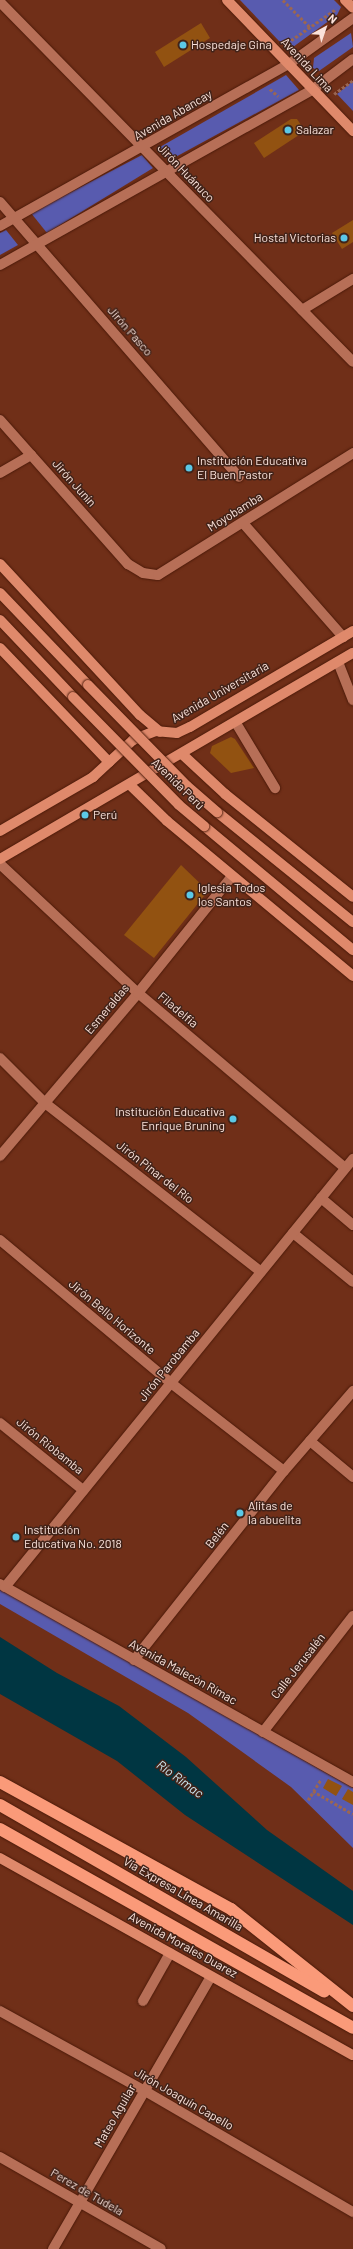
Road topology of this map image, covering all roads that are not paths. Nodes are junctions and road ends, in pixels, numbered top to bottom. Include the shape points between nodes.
1 (226, 0) edge
2 (345, 0) edge
3 (348, 0) edge
4 (0, 2) edge
5 (353, 7) edge
6 (353, 18) edge
7 (353, 59) edge
8 (289, 64) junction
9 (312, 90) junction
10 (353, 131) edge
11 (142, 148) junction
12 (167, 173) junction
13 (0, 202) edge
14 (15, 218) junction
15 (0, 226) edge
16 (37, 243) junction
17 (0, 265) edge
18 (353, 279) edge
19 (302, 310) junction
20 (353, 362) edge
21 (0, 420) edge
22 (353, 454) edge
23 (31, 455) junction
24 (0, 473) edge
25 (239, 477) dead end
26 (243, 523) junction
27 (0, 564) edge
28 (128, 564) joint
29 (0, 592) edge
30 (0, 620) edge
31 (353, 631) edge
32 (343, 637) junction
33 (0, 648) edge
34 (353, 653) edge
35 (338, 662) junction
36 (353, 700) edge
37 (236, 723) junction
38 (160, 732) junction
39 (182, 754) junction
40 (109, 762) junction
41 (130, 785) junction
42 (275, 788) dead end
43 (0, 831) edge
44 (0, 859) edge
45 (0, 864) edge
46 (232, 876) junction
47 (353, 897) edge
48 (353, 922) edge
49 (353, 950) edge
50 (353, 976) edge
51 (138, 993) junction
52 (0, 1058) edge
53 (45, 1103) junction
54 (0, 1156) edge
55 (353, 1159) edge
56 (345, 1168) junction
57 (321, 1198) junction
58 (353, 1225) edge
59 (293, 1233) junction
60 (0, 1240) edge
61 (261, 1272) junction
62 (353, 1282) edge
63 (171, 1383) junction
64 (353, 1391) edge
65 (0, 1423) edge
66 (310, 1441) junction
67 (284, 1471) junction
68 (353, 1476) edge
69 (83, 1490) junction
70 (2, 1585) edge
71 (353, 1616) edge
72 (134, 1660) junction
73 (263, 1732) junction
74 (0, 1782) edge
75 (353, 1782) edge
76 (0, 1805) edge
77 (0, 1829) edge
78 (0, 1858) edge
79 (170, 1952) junction
80 (212, 1976) junction
81 (143, 2001) dead end
82 (353, 2007) edge
83 (0, 2011) edge
84 (353, 2028) edge
85 (353, 2055) edge
86 (145, 2091) junction
87 (0, 2157) edge
88 (80, 2202) junction
89 (353, 2212) edge
90 (53, 2249) edge
91 (161, 2249) edge

1 - 8 main road, Avenida Lima
2 - 5 main road
3 - 5 street
4 - 11 street, Jirón Huánuco
6 - 8 street, Avenida Abancay
7 - 9 street
8 - 9 main road, Avenida Lima
8 - 11 street, Avenida Abancay
9 - 10 main road, Avenida Lima
9 - 12 street
11 - 12 street, Jirón Huánuco
11 - 14 street, Avenida Abancay
12 - 16 street
12 - 19 street, Jirón Huánuco
13 - 14 street, Jirón Pasco
14 - 15 street, Avenida Abancay
14 - 16 street, Jirón Pasco
16 - 17 street
16 - 25 street, Jirón Pasco
18 - 19 street
19 - 20 street, Jirón Huánuco
21 - 23 street, Jirón Junín
22 - 26 street, Moyobamba
23 - 24 street
23 - 28 street, Jirón Junín
26 - 28 street, Moyobamba via 158,575 143,573
26 - 32 street
27 - 38 main road via 140,715
29 - 48 main road, Avenida Perú, bridge via 187,786
30 - 49 main road, Avenida Perú, bridge via 179,805
31 - 32 main road, Avenida Universitaria
32 - 38 main road, Avenida Universitaria via 190,727 177,733
33 - 40 main road
34 - 35 main road
35 - 36 street
35 - 37 main road
37 - 39 main road
37 - 42 street
38 - 40 main road, Avenida Universitaria via 149,733 133,740
39 - 41 main road
39 - 47 main road, Avenida Perú via 225,794
40 - 43 main road, Avenida Universitaria via 93,777
41 - 44 main road
41 - 46 main road via 167,821
45 - 51 street, Filadelfia
46 - 50 main road
46 - 51 street, Esmeraldas
51 - 53 street, Esmeraldas
51 - 56 street, Filadelfia
52 - 53 street, Jirón Pinar del Río
53 - 54 street, Esmeraldas
53 - 61 street, Jirón Pinar del Río
55 - 56 street, Jirón Parobamba
56 - 57 street, Jirón Parobamba
57 - 58 street
57 - 59 street, Jirón Parobamba
59 - 61 street, Jirón Parobamba
59 - 62 street
60 - 63 street, Jirón Bello Horizonte
61 - 63 street, Jirón Parobamba
63 - 67 street, Jirón Bello Horizonte
63 - 69 street, Jirón Parobamba
64 - 66 street, Belén
65 - 69 street, Jirón Riobamba
66 - 67 street, Belén
66 - 68 street
67 - 72 street, Belén
69 - 70 street, Jirón Parobamba
70 - 72 street, Avenida Malecón Rímac
71 - 73 street, Calle Jerusalén
72 - 73 street, Avenida Malecón Rímac
73 - 75 street, Avenida Malecón Rímac
74 - 82 highway via 231,1909
76 - 82 highway, Vía Expresa Línea Amarilla
77 - 84 highway
78 - 79 main road, Avenida Morales Duarez
79 - 80 main road, Avenida Morales Duarez
79 - 81 street
80 - 85 main road, Avenida Morales Duarez
80 - 86 street, Mateo Aguilar
83 - 86 street, Jirón Joaquín Capello
86 - 88 street, Mateo Aguilar
86 - 89 street, Jirón Joaquín Capello
87 - 88 street, Perez de Tudela
88 - 90 street, Mateo Aguilar
88 - 91 street, Perez de Tudela

